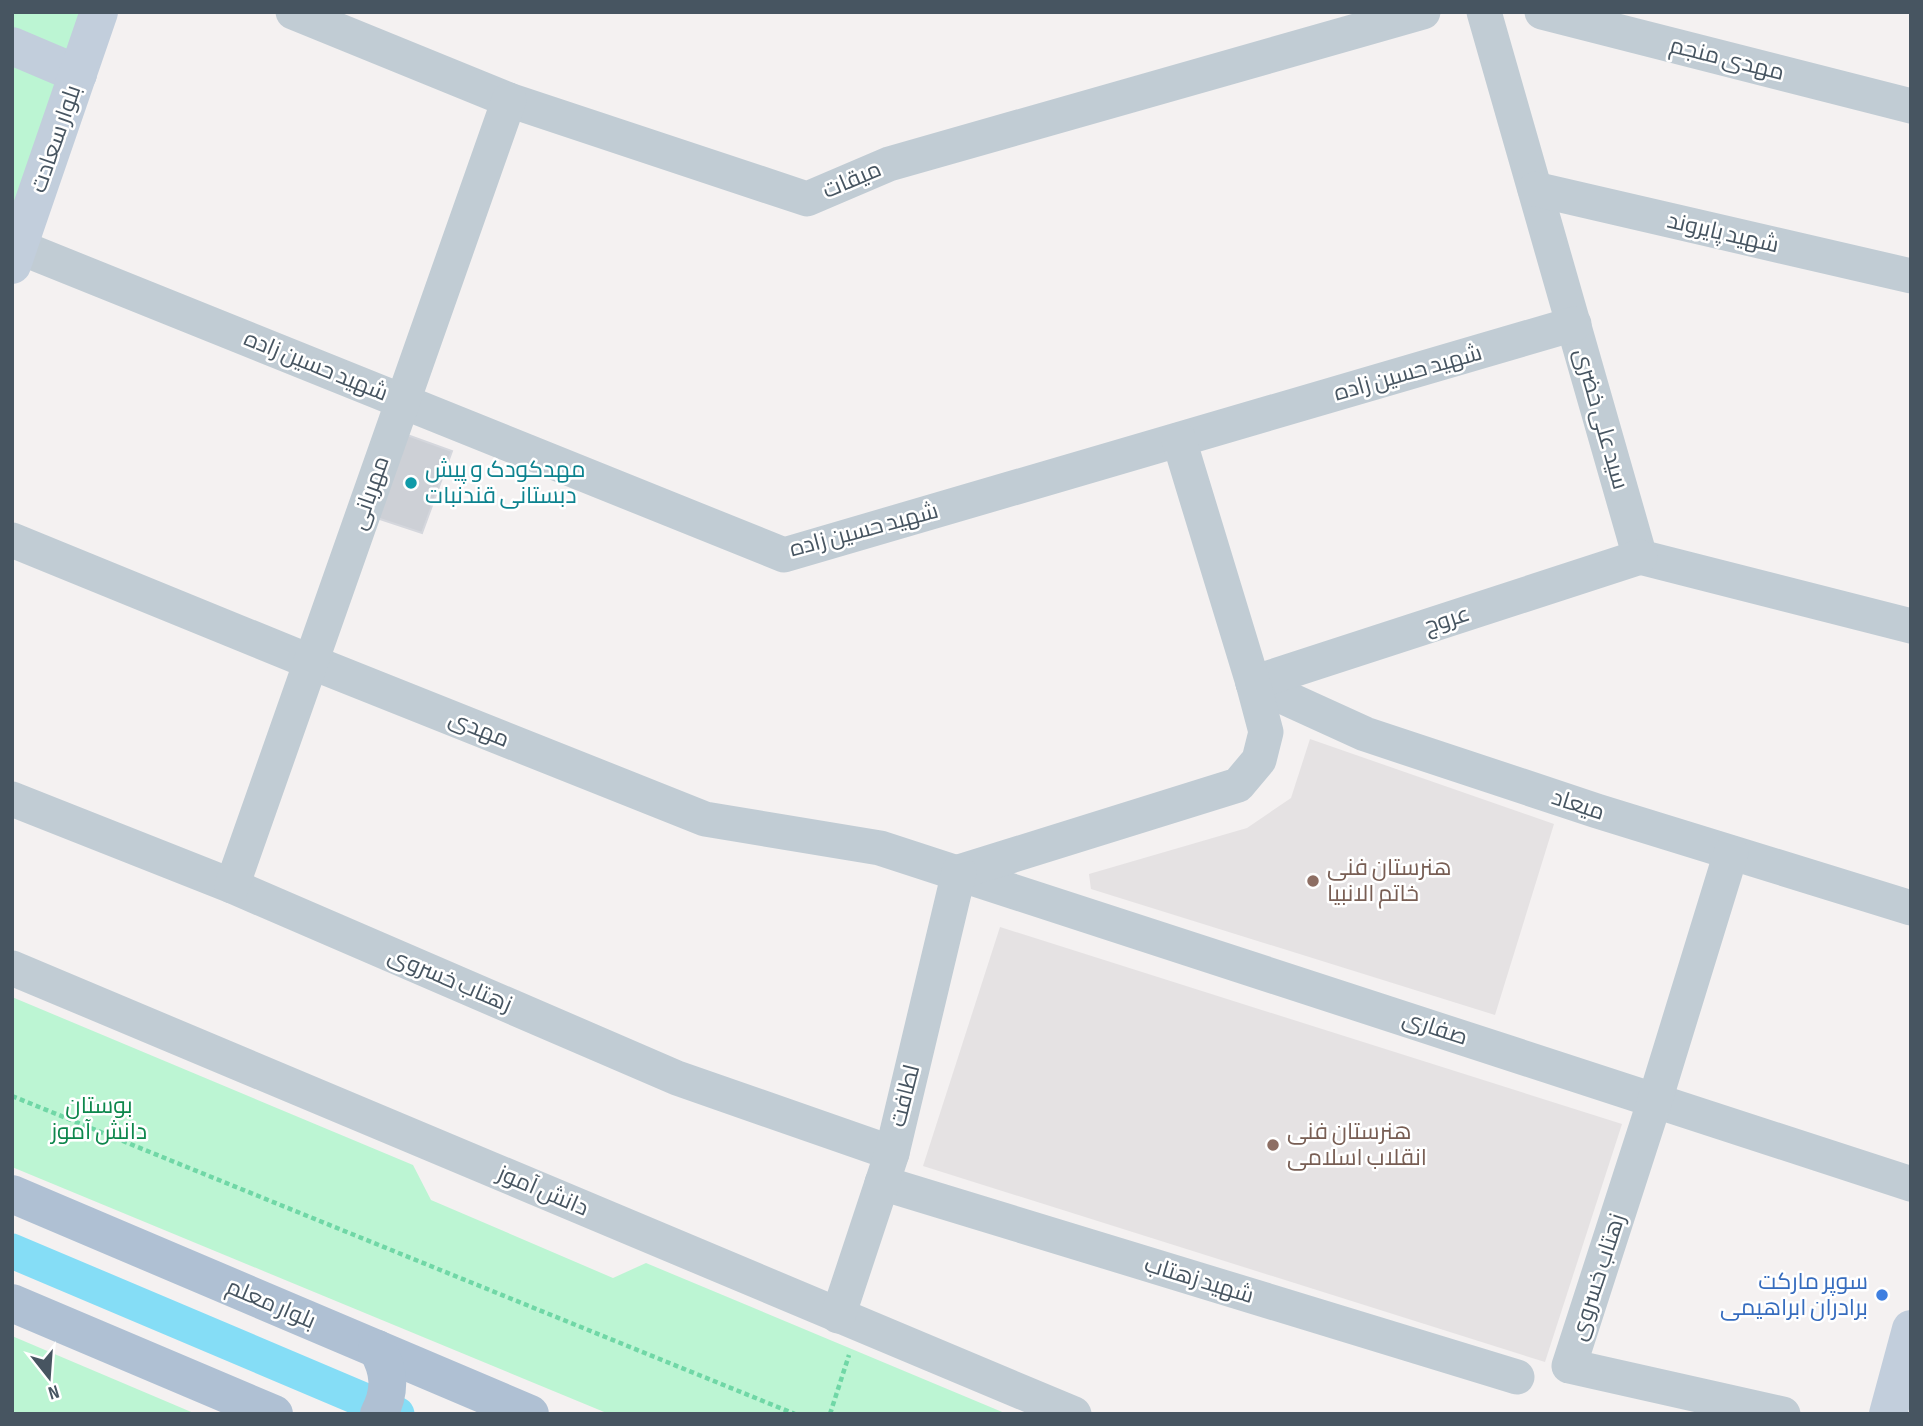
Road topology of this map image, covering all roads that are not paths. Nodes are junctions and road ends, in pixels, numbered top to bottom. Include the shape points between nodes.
1 (99, 12) edge
2 (293, 12) edge
3 (1423, 12) edge
4 (1484, 12) edge
5 (1542, 12) edge
6 (12, 46) edge
7 (78, 74) junction
8 (509, 100) junction
9 (1911, 106) edge
10 (1535, 189) junction
11 (15, 256) edge
12 (1911, 276) edge
13 (1574, 324) junction
14 (402, 401) junction
15 (1179, 440) junction
16 (12, 540) edge
17 (1640, 557) junction
18 (1911, 626) edge
19 (311, 662) junction
20 (1253, 683) junction
21 (12, 799) edge
22 (1731, 853) junction
23 (959, 872) junction
24 (232, 886) junction
25 (1911, 908) edge
26 (12, 968) edge
27 (1655, 1100) junction
28 (887, 1168) junction
29 (1911, 1184) edge
30 (12, 1194) edge
31 (12, 1303) edge
32 (849, 1320) junction
33 (1911, 1329) edge
34 (377, 1349) junction
35 (1517, 1377) dead end
36 (274, 1414) edge
37 (379, 1414) edge
38 (530, 1414) edge
39 (1074, 1414) edge
40 (1783, 1414) edge
41 (1888, 1414) edge

1 - 7 main road, بلوار سعادت
2 - 8 street, میقات
3 - 8 street, میقات via 889,164 807,199
4 - 10 street, سید علی خضری
5 - 9 street, مهدی منجم
6 - 7 main road
7 - 11 main road, بلوار سعادت
8 - 14 street, مهربانی
10 - 12 street, شهید پایروند
10 - 13 street, سید علی خضری
11 - 14 street, شهید حسین زاده
13 - 15 street, شهید حسین زاده
13 - 17 street, سید علی خضری
14 - 15 street, شهید حسین زاده via 784,555
14 - 19 street, مهربانی
15 - 20 street
16 - 19 street, مهدی
17 - 18 street
17 - 20 street, عروج
19 - 23 street, مهدی via 705,819 880,848
19 - 24 street, مهربانی
20 - 22 street, میعاد via 1365,734
20 - 23 street via 1266,732 1259,760 1238,785
21 - 24 street, زهتاب خسروی
22 - 25 street, میعاد
22 - 27 street
23 - 27 street, صفاری
23 - 28 street, لطافت
24 - 28 street, زهتاب خسروی
26 - 32 street, دانش آموز
27 - 29 street, صفاری
27 - 40 street, زهتاب خسروی via 1569,1366
28 - 32 street, لطافت
28 - 35 street, شهید زهتاب
30 - 34 main road, بلوار معلم
31 - 36 main road
32 - 39 street, دانش آموز
33 - 41 main road
34 - 37 main road via 388,1373
34 - 38 main road, بلوار معلم

